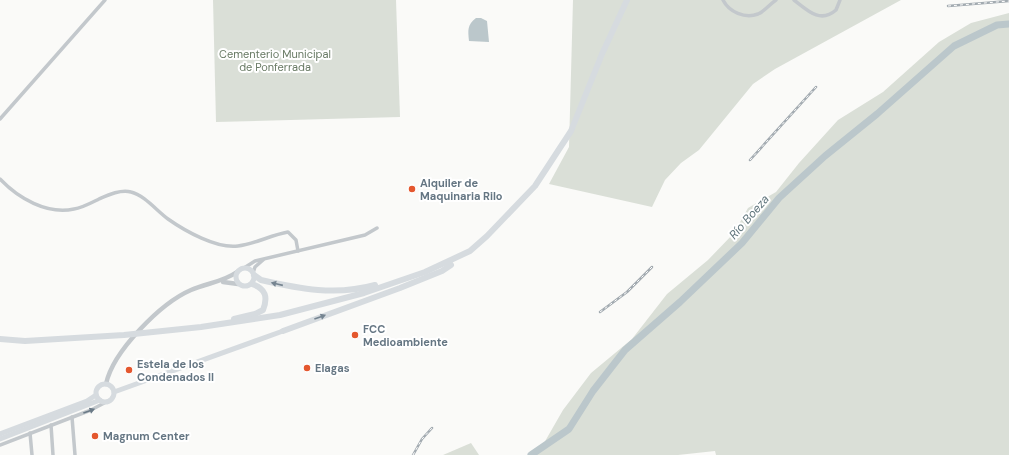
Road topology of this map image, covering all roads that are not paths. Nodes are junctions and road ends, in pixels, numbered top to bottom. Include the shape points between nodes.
1 (105, 0) edge
2 (628, 0) edge
3 (723, 0) edge
4 (776, 0) edge
5 (794, 0) edge
6 (840, 0) edge
7 (0, 119) edge
8 (0, 180) edge
9 (377, 228) dead end
10 (298, 251) junction
11 (470, 251) junction
12 (264, 260) junction
13 (244, 268) junction
14 (237, 272) junction
15 (425, 272) junction
16 (254, 274) junction
17 (221, 282) junction
18 (238, 284) junction
19 (252, 284) junction
20 (185, 329) junction
21 (283, 331) joint
22 (0, 339) edge
23 (106, 384) junction
24 (114, 392) junction
25 (96, 395) junction
26 (100, 400) junction
27 (108, 401) junction
28 (72, 417) junction
29 (51, 425) junction
30 (30, 433) junction
31 (0, 434) edge
32 (0, 439) edge
33 (0, 445) edge
34 (32, 455) edge
35 (53, 455) edge
36 (75, 455) edge

1 - 7 street
2 - 11 highway via 602,54 571,131 535,186
3 - 4 street via 730,10 748,15 759,13
5 - 6 street via 817,16 836,10
8 - 10 street via 30,202 44,208 66,210 80,208 114,193 132,192 174,223 214,243 239,246 288,232 296,240
9 - 10 street via 364,235
10 - 12 street
11 - 15 highway
21 -> 11 highway via 442,271
12 - 13 street via 255,261
12 - 16 street via 255,267
13 - 14 main road
13 - 16 main road
14 - 17 street
14 - 18 main road
15 -> 16 highway via 353,290 325,292 261,280
15 - 20 highway via 309,308 252,320
16 - 19 main road
17 - 18 street
17 - 23 street via 193,289 179,296 150,318 112,369
18 - 19 main road via 247,287
19 - 20 highway via 260,286 266,292 267,301 263,310
20 - 22 highway via 25,341
21 - 24 main road
23 - 24 main road
23 - 25 main road via 97,387
24 - 27 main road
25 - 26 main road
25 - 31 main road via 87,401
26 - 27 main road
26 - 32 main road
28 -> 27 street via 102,406
28 - 29 street
28 - 36 street
29 - 30 street
29 - 35 street
30 - 33 street
30 - 34 street

